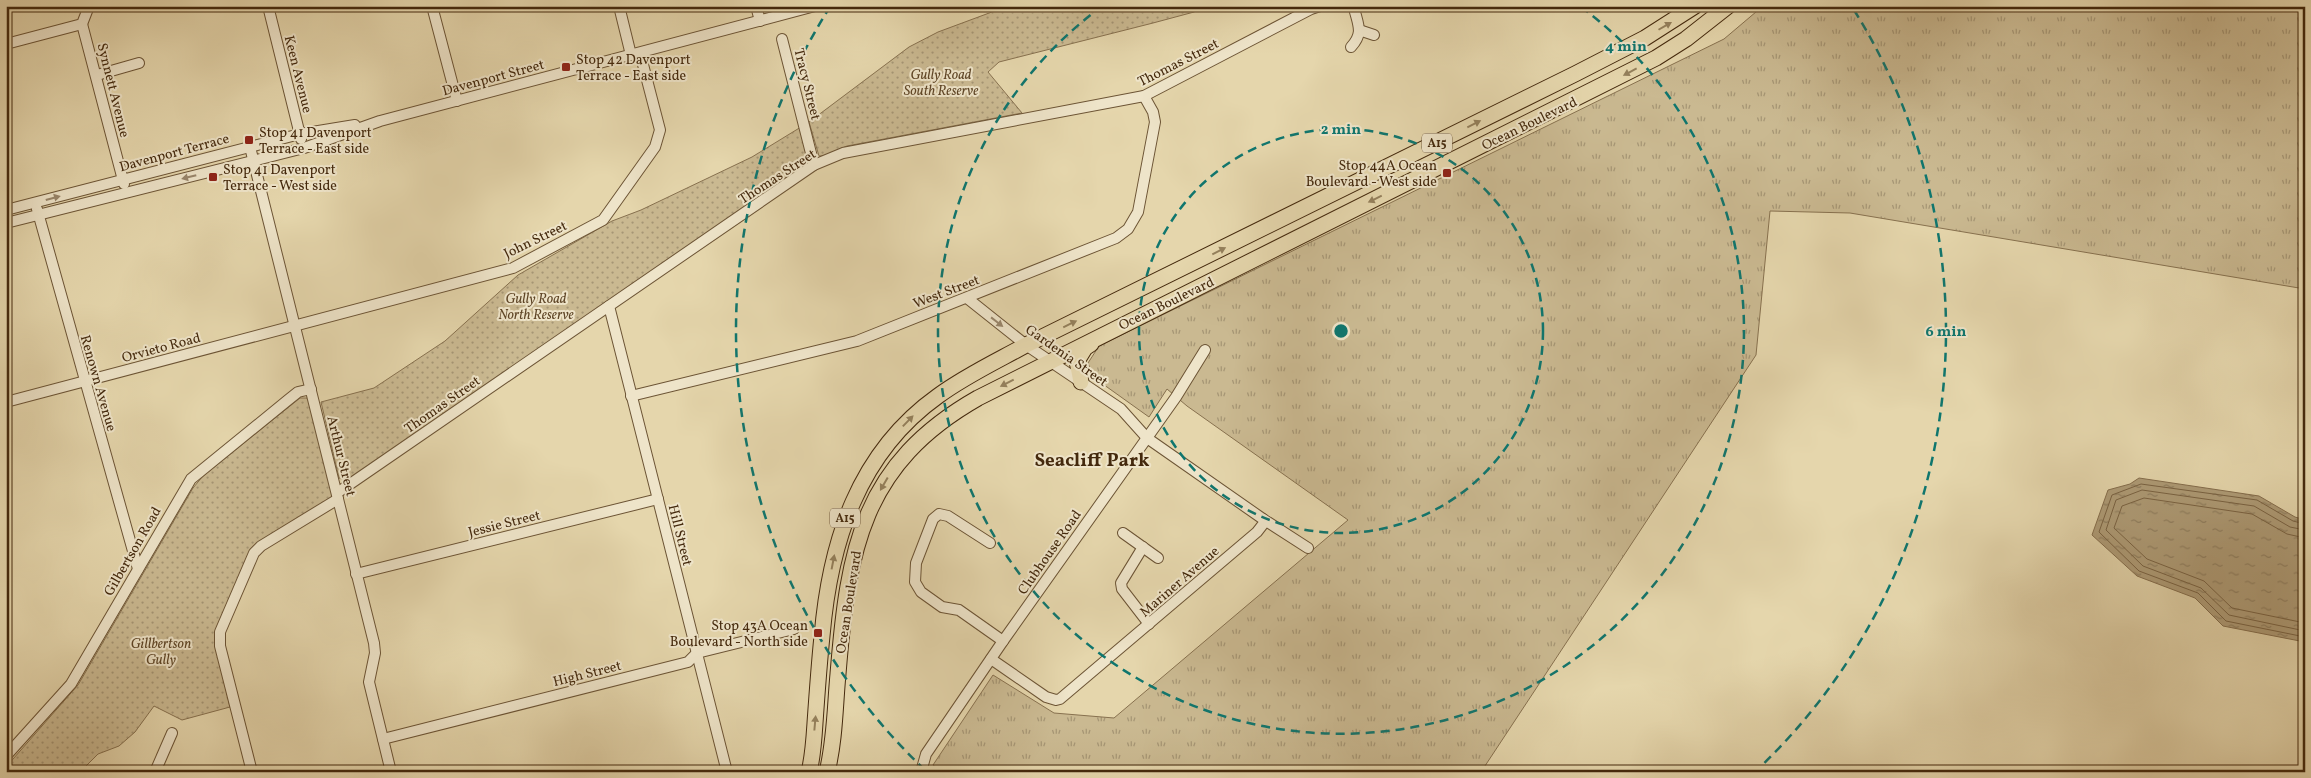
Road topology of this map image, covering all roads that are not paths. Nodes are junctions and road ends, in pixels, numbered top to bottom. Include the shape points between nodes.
1 (89, 6) edge
2 (268, 6) edge
3 (432, 6) edge
4 (619, 6) edge
5 (756, 6) edge
6 (815, 6) edge
7 (1320, 6) edge
8 (1351, 6) edge
9 (1695, 6) edge
10 (1728, 6) edge
11 (760, 21) junction
12 (82, 24) junction
13 (1360, 30) junction
14 (1374, 35) dead end
15 (782, 39) dead end
16 (6, 44) edge
17 (1352, 47) dead end
18 (636, 54) junction
19 (139, 63) dead end
20 (97, 75) junction
21 (1144, 96) junction
22 (457, 101) junction
23 (380, 121) junction
24 (300, 134) junction
25 (250, 147) junction
26 (304, 148) junction
27 (253, 161) junction
28 (814, 165) junction
29 (123, 180) junction
30 (127, 193) junction
31 (36, 203) junction
32 (6, 210) edge
33 (39, 215) junction
34 (6, 223) edge
35 (1175, 273) junction
36 (1215, 279) junction
37 (967, 298) junction
38 (609, 306) junction
39 (295, 325) junction
40 (1111, 330) junction
41 (1026, 345) junction
42 (1205, 350) dead end
43 (1051, 361) junction
44 (84, 382) junction
45 (1081, 382) junction
46 (311, 389) junction
47 (632, 396) junction
48 (6, 402) edge
49 (1147, 438) junction
50 (337, 496) junction
51 (658, 499) junction
52 (1263, 519) junction
53 (1123, 533) dead end
54 (990, 543) dead end
55 (1143, 547) junction
56 (1308, 548) dead end
57 (1158, 558) dead end
58 (138, 569) junction
59 (356, 574) junction
60 (1149, 624) junction
61 (794, 629) dead end
62 (1003, 641) junction
63 (696, 652) junction
64 (991, 659) junction
65 (172, 734) dead end
66 (383, 739) junction
67 (6, 756) edge
68 (155, 772) edge
69 (252, 772) edge
70 (391, 772) edge
71 (727, 772) edge
72 (810, 772) edge
73 (827, 772) edge
74 (921, 772) edge

1 - 12 street
2 - 24 street, Keen Avenue
3 - 22 street
4 - 18 street, John Street
5 - 11 street
6 - 11 street, Davenport Street
7 - 21 street, Thomas Street
8 - 13 street
35 -> 9 main road, Ocean Boulevard / A15 via 1628,47
10 -> 36 main road, Ocean Boulevard / A15 via 1656,58
11 - 18 street, Davenport Street
12 - 16 street
12 - 20 street, Synnett Avenue
13 - 14 street
13 - 17 street via 1359,39
15 - 28 street, Tracy Street
18 - 22 street, Davenport Street
18 - 39 street, John Street via 660,130 659,136 602,220 513,268
19 - 20 street
20 - 29 street, Synnett Avenue
21 - 28 street, Thomas Street via 844,153
21 - 37 street, West Street via 1155,122 1138,212 1128,229 1116,238
22 - 23 street, Davenport Street
23 - 24 street, Davenport Terrace
23 - 26 street, Davenport Terrace
24 - 25 street, Davenport Terrace
24 - 26 street, Keen Avenue
25 - 27 street, Arthur Street
25 - 29 street, Davenport Terrace
26 - 27 street, Davenport Terrace
27 -> 30 street, Davenport Terrace
27 - 39 street, Arthur Street
28 - 38 street, Thomas Street
29 - 30 street, Synnett Avenue
31 -> 29 street, Davenport Terrace
30 - 33 street, Davenport Terrace
31 - 32 street, Davenport Terrace
31 - 33 street, Renown Avenue
33 - 34 street, Davenport Terrace
33 - 44 street, Renown Avenue
35 - 36 main road via 1171,280 1176,288
41 -> 35 main road, Ocean Boulevard / A15
36 - 40 main road, Ocean Boulevard / A15
37 -> 41 street, Gardenia Street
37 - 47 street, West Street via 857,340
38 - 47 street, Hill Street
38 - 50 street, Thomas Street
39 - 44 street, Orvieto Road
39 - 46 street, Arthur Street
40 - 43 main road, Ocean Boulevard / A15
40 - 45 main road via 1080,354 1077,361
41 - 43 street, Gardenia Street
72 -> 41 main road, Ocean Boulevard / A15 via 827,590 843,522 856,494 871,467 912,417 965,378
42 - 49 street, Clubhouse Road
43 - 45 street, Gardenia Street
43 -> 73 main road, Ocean Boulevard / A15 via 951,413 924,434 906,452 872,504 860,530 846,592
44 - 48 street, Orvieto Road
44 - 58 street, Renown Avenue
45 - 49 street, Gardenia Street via 1121,410
46 - 50 street, Arthur Street
46 - 58 street, Gilbertson Road via 298,392 195,474
47 - 51 street, Hill Street
49 - 52 street
49 - 62 street, Clubhouse Road
50 - 59 street, Arthur Street
50 - 69 street, Thomas Street via 254,553 220,632 220,646
51 - 59 street, Jessie Street
51 - 63 street, Hill Street
52 - 56 street
52 - 60 street, Mariner Avenue via 1264,523 1257,532
53 - 55 street
54 - 62 street via 948,516 939,514 933,518 916,563 915,582 921,592 942,607 959,610
55 - 57 street
55 - 60 street via 1121,583 1122,589
58 - 67 street, Gilbertson Road via 71,684
59 - 66 street, Arthur Street via 374,643 369,682
60 - 64 street, Mariner Avenue via 1056,700 1046,697
61 - 63 street, High Street
62 - 64 street, Clubhouse Road
63 - 66 street, High Street via 688,662
63 - 71 street, Hill Street
64 - 74 street, Clubhouse Road via 926,754
65 - 68 street
66 - 70 street, Arthur Street

